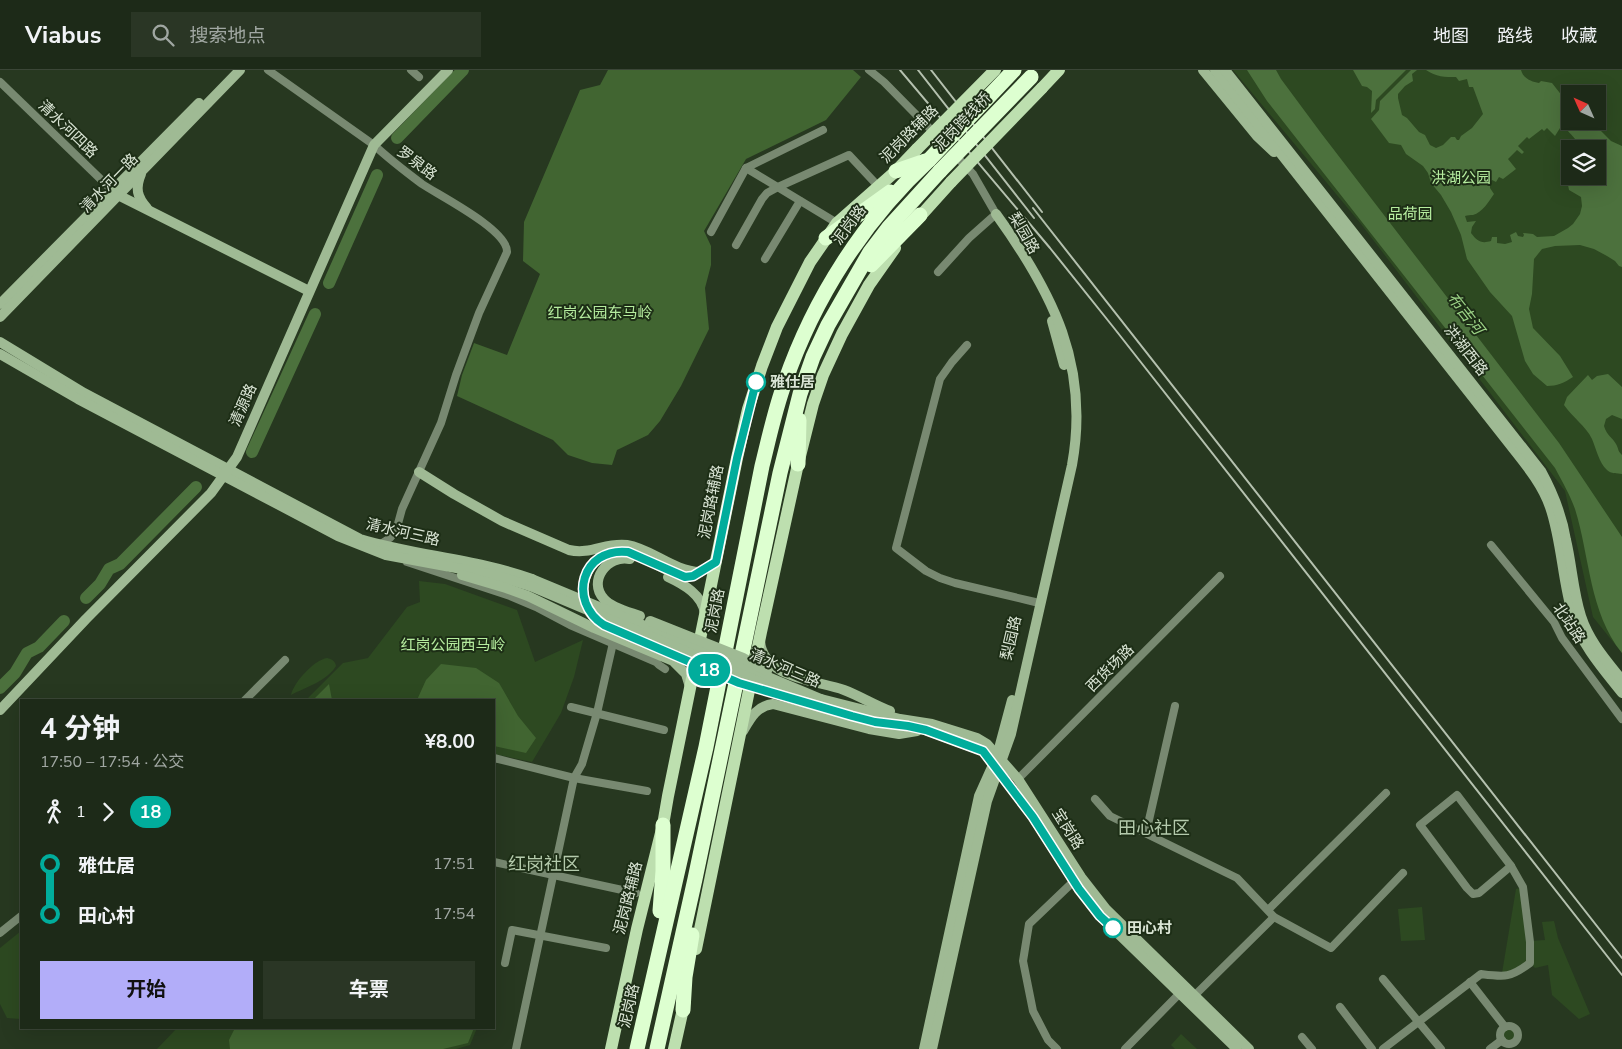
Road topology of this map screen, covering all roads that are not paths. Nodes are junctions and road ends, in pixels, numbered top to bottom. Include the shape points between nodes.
1 (231, 70) edge
2 (240, 70) edge
3 (268, 70) edge
4 (411, 70) edge
5 (443, 70) edge
6 (448, 70) edge
7 (869, 70) edge
8 (995, 70) edge
9 (1014, 70) edge
10 (1059, 70) edge
11 (1203, 70) edge
12 (1215, 70) edge
13 (1225, 70) edge
14 (1034, 74) edge
15 (419, 77) dead end
16 (0, 82) edge
17 (823, 130) dead end
18 (1271, 135) junction
19 (1257, 136) junction
20 (373, 144) junction
21 (921, 159) junction
22 (1290, 165) junction
23 (146, 166) junction
24 (746, 168) junction
25 (896, 171) joint
26 (878, 186) junction
27 (778, 187) junction
28 (115, 193) junction
29 (800, 201) junction
30 (151, 212) junction
31 (996, 214) junction
32 (920, 215) junction
33 (837, 223) junction
34 (711, 232) dead end
35 (826, 238) junction
36 (736, 245) dead end
37 (765, 259) dead end
38 (938, 272) dead end
39 (852, 283) junction
40 (308, 290) junction
41 (0, 304) edge
42 (0, 317) edge
43 (0, 342) edge
44 (967, 345) dead end
45 (0, 354) edge
46 (800, 394) junction
47 (798, 464) junction
48 (223, 472) junction
49 (419, 472) junction
50 (1491, 545) dead end
51 (381, 550) junction
52 (421, 562) junction
53 (716, 562) junction
54 (700, 572) junction
55 (1220, 576) dead end
56 (531, 582) junction
57 (1035, 602) junction
58 (705, 616) junction
59 (761, 632) junction
60 (613, 643) junction
61 (284, 660) dead end
62 (665, 669) dead end
63 (1622, 680) edge
64 (690, 688) junction
65 (1622, 693) edge
66 (246, 699) edge
67 (820, 703) junction
68 (0, 704) edge
69 (1175, 706) dead end
70 (571, 707) dead end
71 (0, 710) edge
72 (596, 713) junction
73 (1622, 718) edge
74 (929, 727) junction
75 (664, 730) dead end
76 (739, 738) junction
77 (495, 758) edge
78 (998, 763) junction
79 (574, 778) junction
80 (1018, 779) junction
81 (647, 791) dead end
82 (1386, 793) dead end
83 (1095, 799) dead end
84 (663, 825) junction
85 (1146, 833) junction
86 (495, 862) edge
87 (1511, 866) junction
88 (1403, 873) dead end
89 (553, 875) junction
90 (695, 879) junction
91 (1074, 881) junction
92 (636, 893) dead end
93 (1268, 910) junction
94 (20, 917) edge
95 (1274, 917) junction
96 (0, 933) edge
97 (540, 936) junction
98 (606, 948) dead end
99 (659, 949) junction
100 (505, 963) dead end
101 (1383, 979) dead end
102 (1470, 982) junction
103 (1182, 991) junction
104 (1191, 999) junction
105 (1340, 1008) dead end
106 (683, 1010) junction
107 (1419, 1021) junction
108 (1504, 1028) junction
109 (1302, 1037) dead end
110 (1502, 1040) junction
111 (1514, 1042) junction
112 (637, 1047) edge
113 (516, 1049) edge
114 (611, 1049) edge
115 (657, 1049) edge
116 (674, 1049) edge
117 (924, 1049) edge
118 (932, 1049) edge
119 (1057, 1049) edge
120 (1124, 1049) edge
121 (1237, 1049) edge
122 (1249, 1049) edge
123 (1312, 1049) edge
124 (1372, 1049) edge
125 (1383, 1049) edge
126 (1441, 1049) edge
127 (1490, 1049) edge
128 (1520, 1049) edge

1 - 28 street, 清水河一路
2 - 23 street, 清水河一路
3 - 20 street, 罗泉路
4 - 15 street
5 - 20 street, 清源路
6 - 20 street, 清源路
7 - 31 street via 973,174
8 - 21 main road, 泥岗路辅路, bridge
9 - 21 highway, 泥岗跨线桥, bridge
10 - 32 main road, bridge
11 - 19 street, 洪湖西路
12 - 18 street, 洪湖西路
13 - 18 street, 洪湖西路
14 - 39 highway, 泥岗跨线桥, bridge via 889,227
16 - 28 street, 清水河四路
17 - 24 street
18 - 19 street
18 - 22 street, 洪湖西路
18 - 63 street, 洪湖西路 via 1541,471 1557,503 1581,617 1592,640
19 - 22 street, 洪湖西路
20 - 40 street, 清源路
20 - 49 street, 罗泉路 via 435,193 464,209 500,236 507,246 456,374 441,423
21 - 25 highway
21 - 35 highway via 863,212
21 - 99 highway, 泥岗路 via 833,277 784,383 762,466 706,747
22 - 65 street, 洪湖西路 via 1536,480 1550,506 1569,600 1578,628 1589,650
23 - 28 street, 清水河一路
23 - 30 street via 137,188 138,197
24 - 27 street
24 - 34 street
25 - 26 main road, 泥岗路辅路
26 - 27 street via 849,155
26 - 33 main road, 泥岗路辅路
27 - 29 street
27 - 36 street via 762,199
28 - 30 street
28 - 41 street, 清水河一路
28 - 42 street, 清水河一路
29 - 33 street
29 - 37 street
30 - 40 street
31 - 38 street
31 - 57 street, 梨园路 via 1045,304 1064,362 1070,403 1067,452
31 - 78 street, 梨园路 via 1015,240 1055,311 1074,377 1078,419 1072,465 1012,734
32 - 39 highway
32 - 47 main road via 869,285 842,334 813,404
33 - 35 main road, 泥岗路辅路
35 - 53 main road, 泥岗路辅路 via 794,292 762,366 748,410
39 - 46 highway via 813,357
40 - 48 street, 清源路 via 237,457
43 - 48 street, 清水河三路
44 - 57 street via 940,379 896,548 926,571 955,584
45 - 48 street, 清水河三路 via 78,399
46 - 47 highway
46 - 90 highway via 778,482
47 - 59 main road
48 - 51 street, 清水河三路 via 338,536
48 - 68 street, 清源路
48 - 71 street, 清源路 via 211,493
49 - 51 street, 罗泉路 via 396,530
49 - 54 street via 502,521 569,550 589,552 627,545 686,570
50 - 73 street, 北站路 via 1554,622 1573,654
51 - 52 street, 清水河三路
51 - 56 street, 清水河三路 via 495,567
51 - 60 street via 414,565 510,596
52 - 56 street, 清水河三路
52 - 64 street via 528,596 673,661 686,674
53 - 54 street
53 - 58 main road, 泥岗路辅路
54 - 67 street, bridge via 681,576 636,555 606,554 594,563 585,577 586,605 604,625 739,683
55 - 80 street, 西货场路
56 - 67 street, 清水河三路, bridge
57 - 78 street, 梨园路
58 - 64 main road, 泥岗路辅路
58 - 67 street, bridge via 702,604 683,584 634,560 618,558 611,561 598,578 600,595 609,604 752,662
59 - 74 street via 762,652 771,665 806,680 844,690
59 - 76 main road
60 - 62 street
60 - 72 street
61 - 66 street
64 - 84 main road, 泥岗路辅路
67 - 74 street, 宝岗路 via 875,722
69 - 85 street
70 - 72 street
72 - 75 street
72 - 79 street via 582,764
74 - 76 street via 899,734 883,732 773,704 755,712
74 - 78 street, 宝岗路 via 977,738 987,744
76 - 106 main road
77 - 79 street
78 - 80 street, 宝岗路
78 - 91 street, 宝岗路
78 - 117 street, 梨园路 via 979,796
78 - 118 street, 梨园路
79 - 81 street
79 - 89 street
80 - 103 street, 宝岗路 via 1097,900
82 - 93 street
83 - 85 street via 1110,816
84 - 99 highway
84 - 114 main road, 泥岗路辅路
85 - 93 street via 1236,878
86 - 89 street
87 - 87 street via 1479,893 1473,894 1420,826 1457,795
87 - 102 street via 1523,887 1530,963 1516,974 1501,977 1481,974
88 - 95 street via 1331,948
89 - 92 street
89 - 97 street
90 - 106 highway
90 - 115 highway
91 - 103 street, 宝岗路 via 1100,916
91 - 119 street via 1029,924 1022,961 1033,1011 1048,1040
93 - 95 street
94 - 96 street
95 - 104 street
97 - 98 street
97 - 100 street via 512,930
97 - 113 street
99 - 112 highway, 泥岗路
101 - 107 street
102 - 107 street
102 - 108 street
103 - 104 street, 宝岗路
103 - 120 street
104 - 121 street, 宝岗路
104 - 122 street, 宝岗路
105 - 124 street
106 - 116 main road
107 - 125 street
107 - 126 street
108 - 110 street
108 - 111 street via 1510,1026 1517,1032
109 - 123 street
110 - 111 street via 1506,1044
110 - 127 street
111 - 128 street

